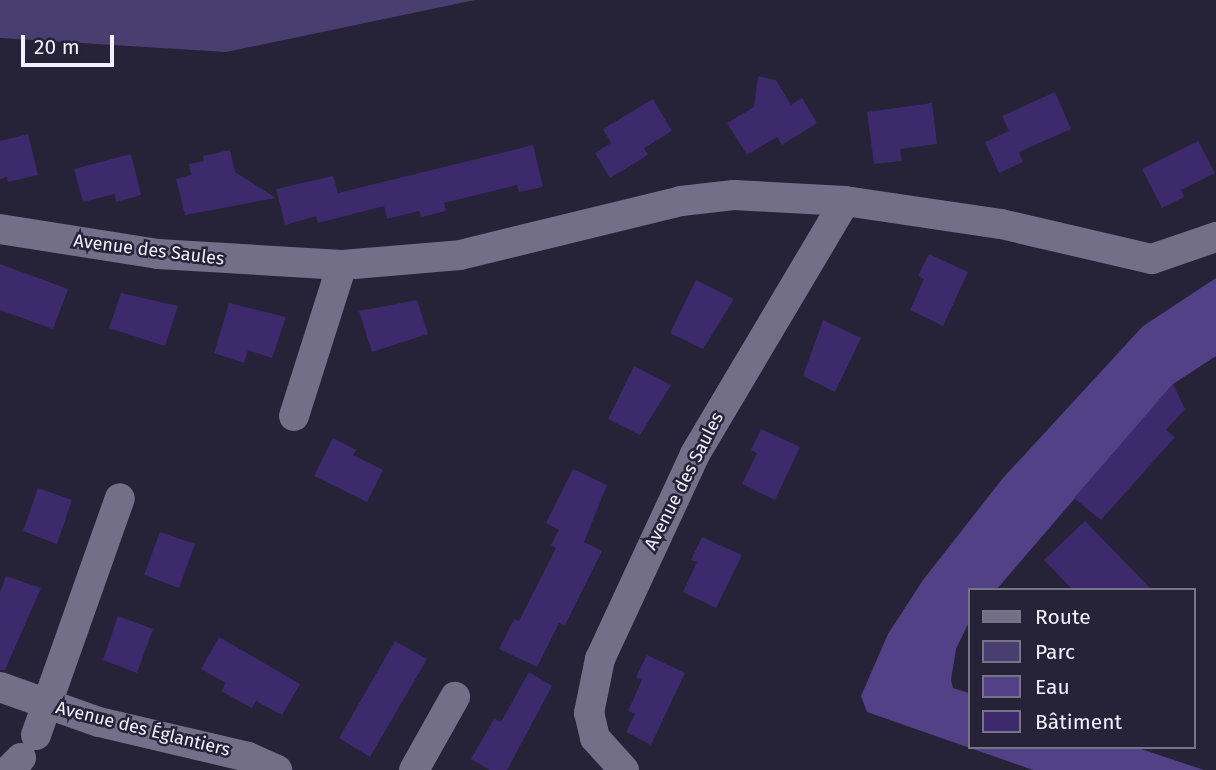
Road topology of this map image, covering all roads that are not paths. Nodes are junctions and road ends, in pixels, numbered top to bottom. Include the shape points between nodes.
1 (845, 201) junction
2 (0, 229) edge
3 (1216, 237) edge
4 (342, 265) junction
5 (294, 416) dead end
6 (120, 498) dead end
7 (0, 687) edge
8 (455, 697) dead end
9 (47, 705) junction
10 (22, 754) edge
11 (277, 770) edge
12 (414, 770) edge
13 (624, 770) edge

1 - 3 street, Avenue des Saules via 1001,224 1152,259
1 - 4 street, Avenue des Saules via 734,195 708,198 636,210 460,255
1 - 13 street, Avenue des Saules via 695,454 604,647 591,688 589,713 595,738
2 - 4 street, Avenue des Saules via 158,254
4 - 5 street
6 - 9 street, Avenue des Églantiers
7 - 9 street, Avenue des Églantiers
8 - 12 street
9 - 10 street, Avenue des Églantiers
9 - 11 street, Avenue des Églantiers via 248,757

